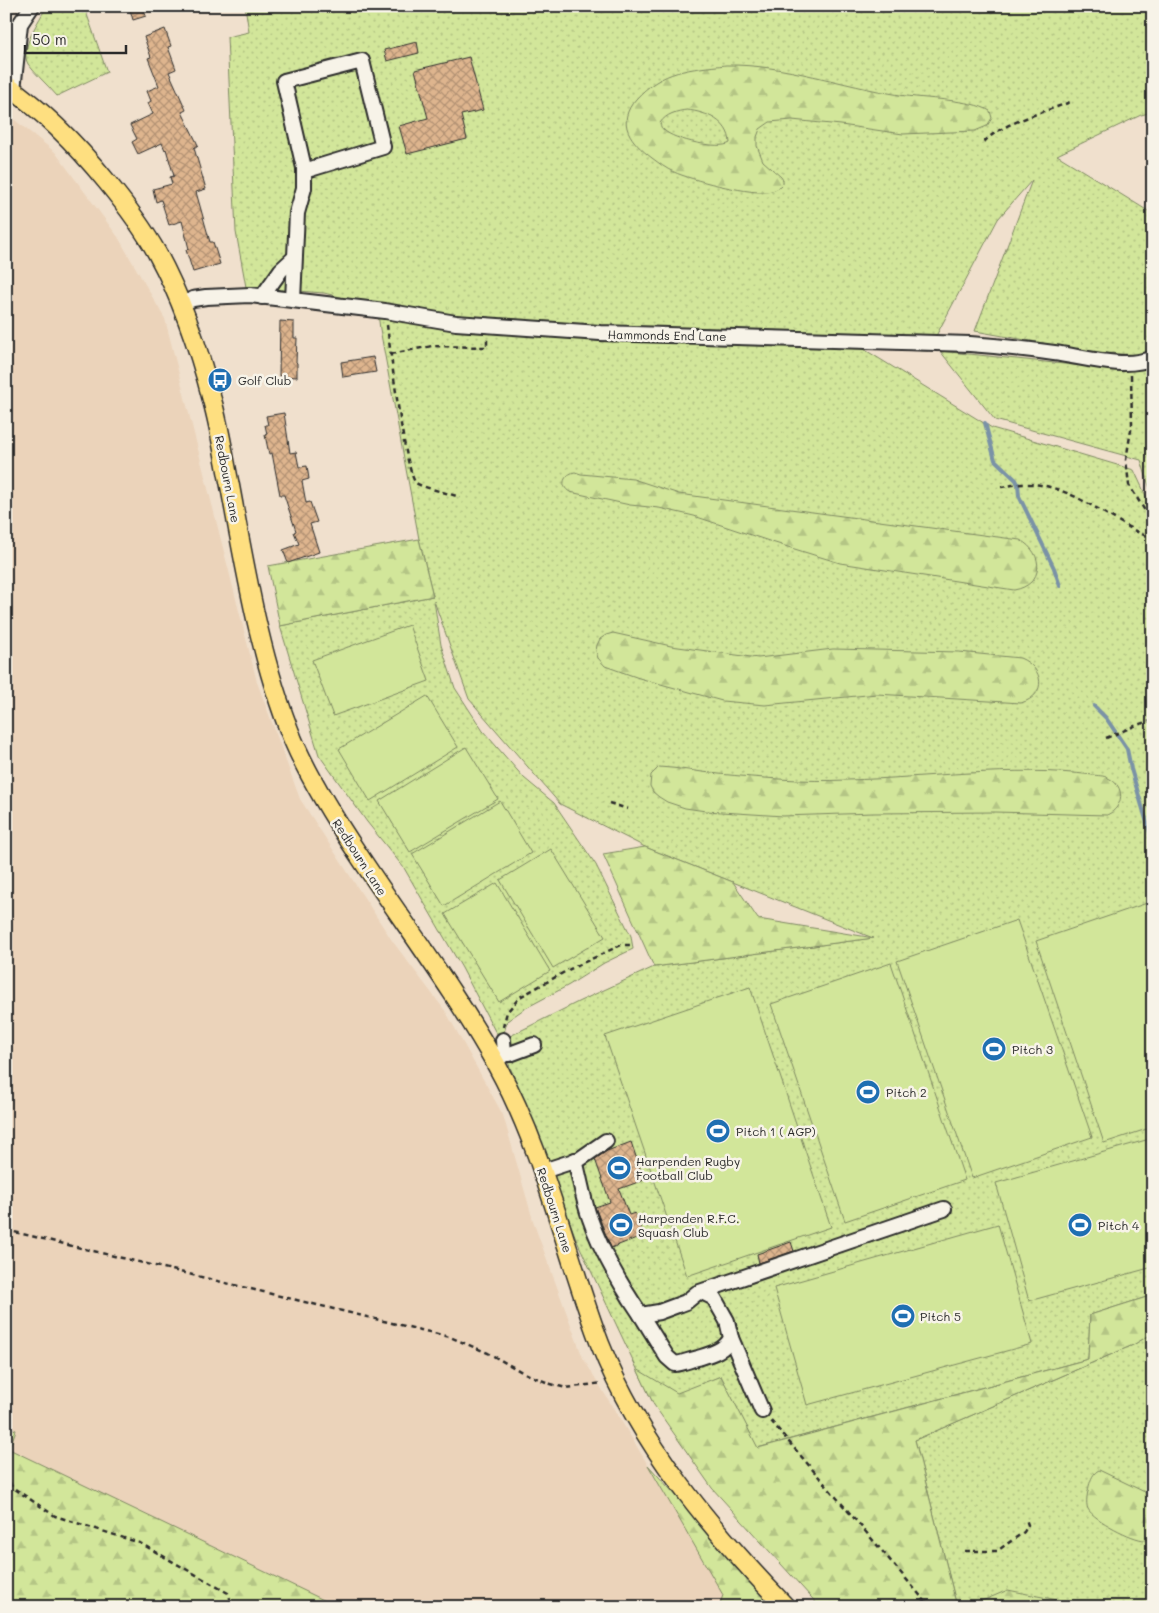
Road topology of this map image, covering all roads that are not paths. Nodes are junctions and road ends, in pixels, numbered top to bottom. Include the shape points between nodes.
1 (32, 6) edge
2 (20, 24) junction
3 (6, 32) edge
4 (10, 87) edge
5 (304, 171) junction
6 (294, 258) junction
7 (262, 297) junction
8 (292, 300) junction
9 (182, 304) junction
10 (1153, 358) edge
11 (534, 1045) dead end
12 (501, 1052) junction
13 (606, 1141) dead end
14 (575, 1160) junction
15 (543, 1171) junction
16 (944, 1209) dead end
17 (702, 1292) junction
18 (641, 1314) junction
19 (731, 1338) junction
20 (762, 1410) road end
21 (786, 1607) edge

1 - 2 street
2 - 3 street
2 - 4 street
4 - 9 main road, Redbourn Lane via 81,151 128,208 156,252
5 - 5 street via 284,80 362,61 383,148
5 - 6 street
6 - 7 street
6 - 8 street
7 - 8 street, Hammonds End Lane
7 - 9 street, Hammonds End Lane via 206,297
8 - 10 street, Hammonds End Lane via 456,323 600,333 999,346 1106,362 1131,363
9 - 12 main road, Redbourn Lane via 213,402 258,633 273,687 294,743 337,822 479,1034
11 - 12 street via 510,1054
12 - 15 main road, Redbourn Lane via 512,1095
13 - 14 street
14 - 15 street
14 - 18 street via 589,1215 602,1249
15 - 21 main road, Redbourn Lane via 601,1345 635,1418 684,1490
16 - 17 street
17 - 18 street via 659,1312
17 - 19 street via 714,1298 727,1321
18 - 19 street via 667,1357 675,1364 720,1350
19 - 20 street

